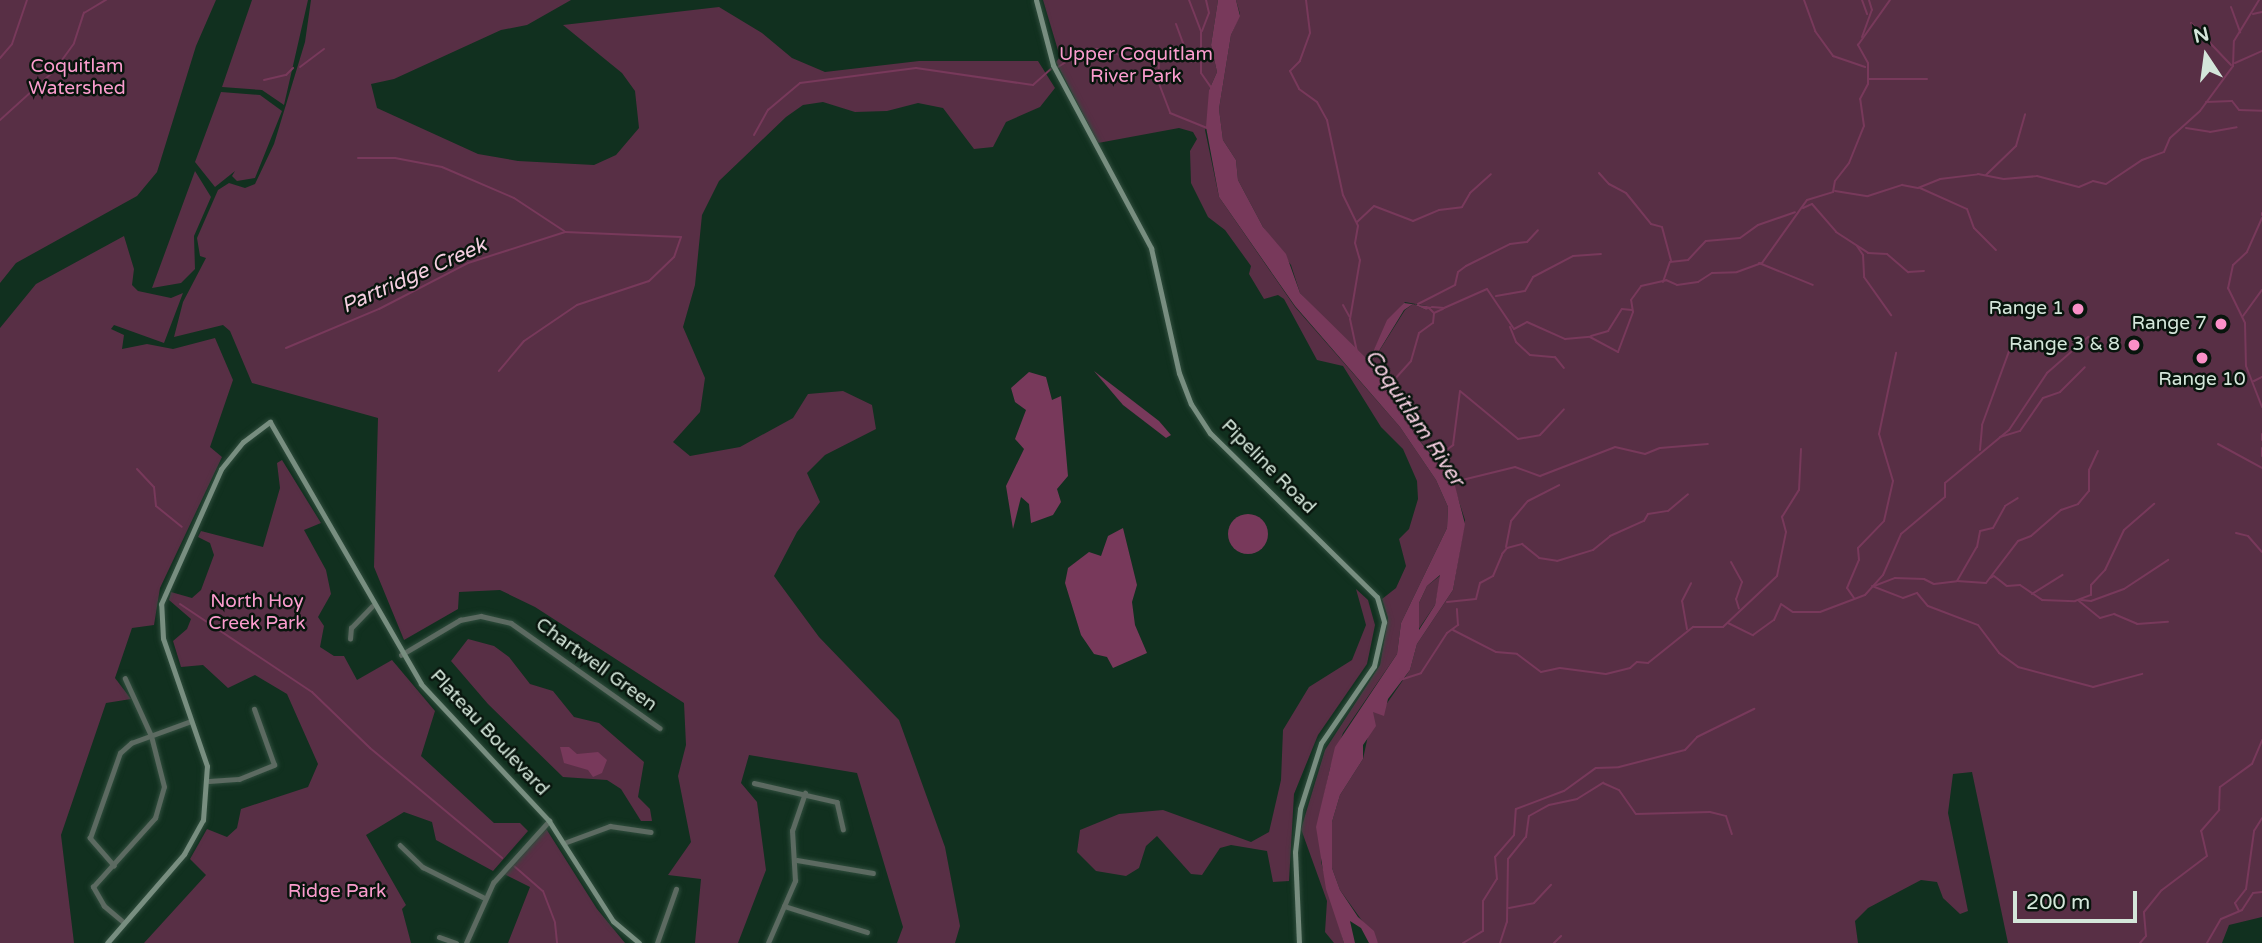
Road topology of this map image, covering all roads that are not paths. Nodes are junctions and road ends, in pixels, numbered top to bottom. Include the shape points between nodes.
1 (1036, 0) edge
2 (372, 606) junction
3 (350, 639) dead end
4 (401, 655) junction
5 (125, 679) dead end
6 (254, 709) dead end
7 (192, 720) junction
8 (660, 728) dead end
9 (151, 736) junction
10 (208, 781) junction
11 (754, 783) dead end
12 (805, 793) junction
13 (549, 821) junction
14 (843, 829) dead end
15 (651, 832) dead end
16 (564, 843) junction
17 (400, 845) dead end
18 (797, 860) junction
19 (114, 866) junction
20 (873, 873) dead end
21 (676, 889) dead end
22 (483, 897) junction
23 (784, 906) junction
24 (124, 923) junction
25 (867, 932) dead end
26 (439, 937) dead end
27 (636, 942) edge
28 (107, 943) edge
29 (456, 943) edge
30 (466, 943) edge
31 (657, 943) edge
32 (768, 943) edge
33 (1299, 943) edge

1 - 33 street, Pipeline Road via 1053,65 1151,248 1178,373 1191,404 1210,432 1377,597 1384,622 1374,666 1321,743 1300,809 1295,852
2 - 3 street via 351,628
2 - 4 street, Plateau Boulevard
2 - 7 street, Plateau Boulevard via 270,422 243,442 221,469 163,597 163,638
4 - 8 street, Chartwell Green via 460,620 481,617 511,623
4 - 13 street, Plateau Boulevard via 460,729
5 - 9 street
6 - 10 street via 274,765 239,779
7 - 9 street
7 - 10 street
9 - 19 street via 162,771 161,803 155,818
9 - 19 street via 120,753 90,838
10 - 24 street via 205,814 192,842
11 - 12 street
12 - 14 street via 837,802
12 - 18 street via 792,831
13 - 16 street, Plateau Boulevard
13 - 22 street
15 - 16 street via 610,826
16 - 27 street, Plateau Boulevard via 612,921
17 - 22 street via 423,867
18 - 20 street
18 - 23 street via 795,881
19 - 24 street via 93,887 104,906
21 - 31 street
22 - 30 street
23 - 25 street
23 - 32 street
24 - 28 street
26 - 29 street

